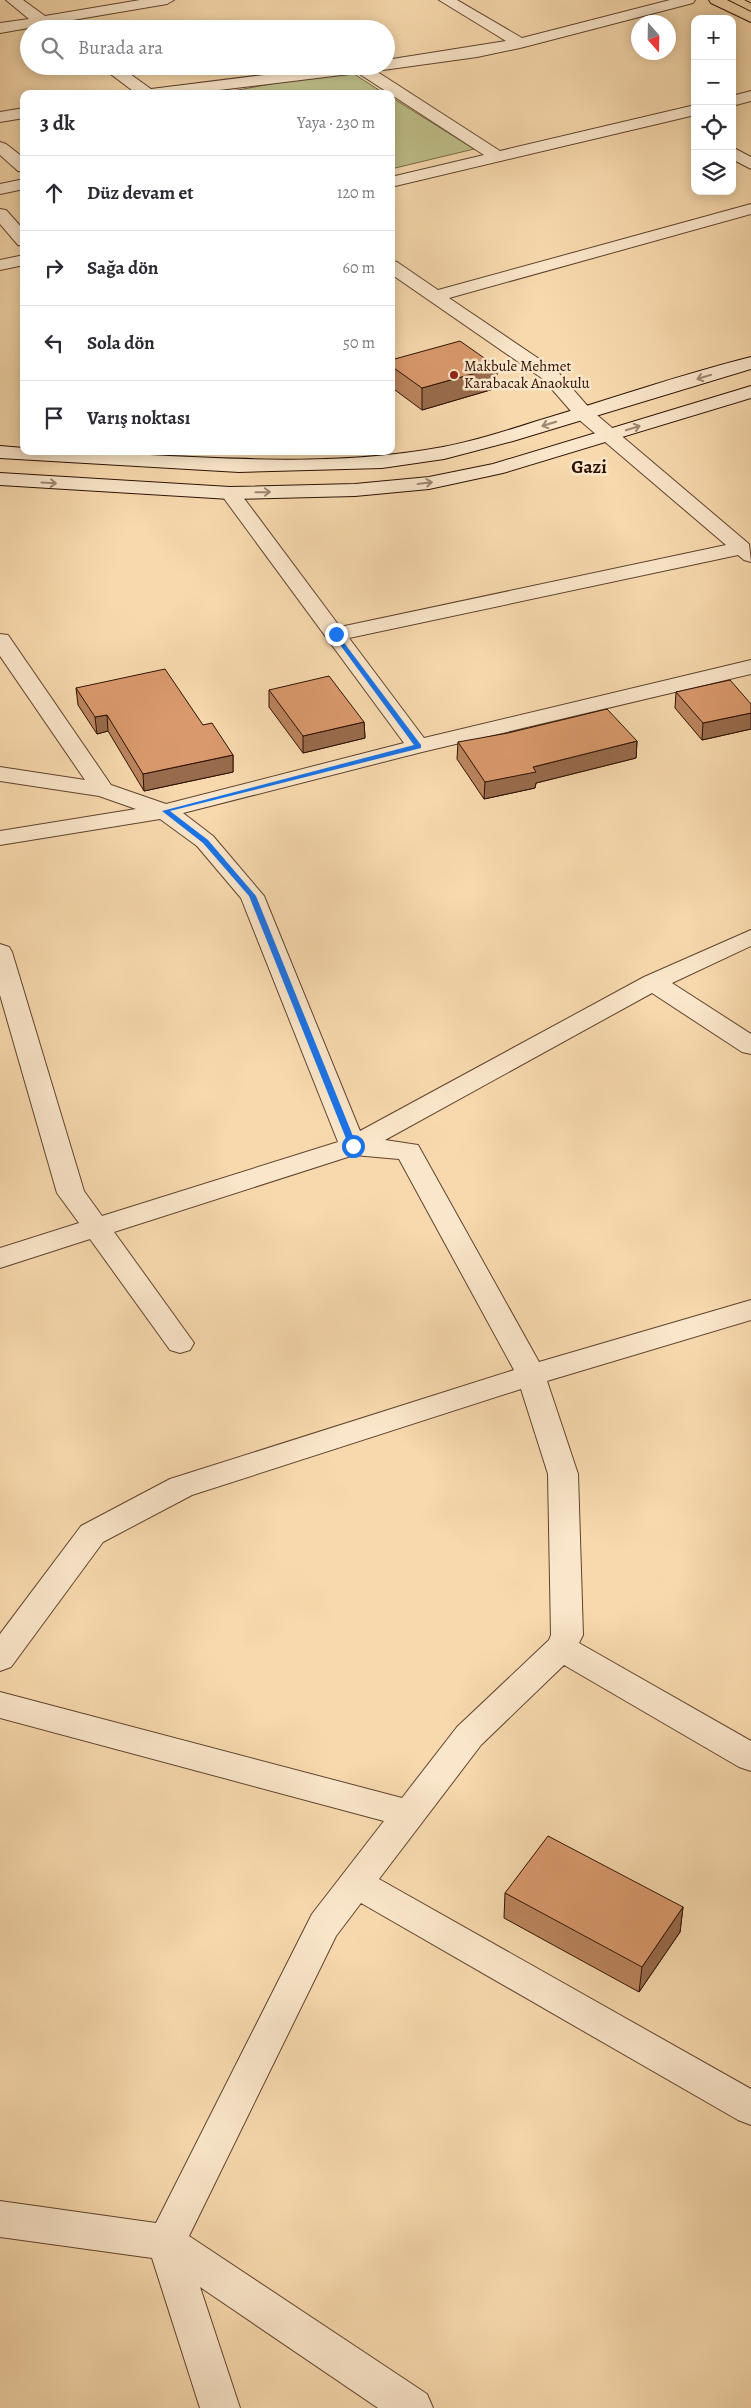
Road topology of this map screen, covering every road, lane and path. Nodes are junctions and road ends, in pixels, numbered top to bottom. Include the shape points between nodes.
1 (13, 0) edge
2 (167, 0) edge
3 (446, 0) edge
4 (688, 0) edge
5 (716, 0) edge
6 (751, 18) edge
7 (42, 20) edge
8 (68, 20) edge
9 (20, 26) edge
10 (0, 28) edge
11 (520, 43) junction
12 (395, 64) edge
13 (121, 75) edge
14 (303, 75) edge
15 (380, 75) edge
16 (141, 90) edge
17 (180, 90) edge
18 (751, 96) edge
19 (736, 100) edge
20 (691, 111) edge
21 (20, 114) edge
22 (672, 115) junction
23 (0, 116) edge
24 (691, 127) edge
25 (0, 147) edge
26 (736, 155) edge
27 (498, 157) junction
28 (20, 164) edge
29 (751, 164) edge
30 (395, 181) edge
31 (20, 185) edge
32 (0, 189) edge
33 (751, 209) edge
34 (0, 214) edge
35 (20, 236) edge
36 (20, 261) edge
37 (0, 264) edge
38 (395, 269) edge
39 (436, 296) junction
40 (751, 363) edge
41 (751, 392) edge
42 (584, 414) junction
43 (609, 436) junction
44 (0, 452) edge
45 (20, 454) edge
46 (30, 455) edge
47 (0, 479) edge
48 (230, 493) junction
49 (746, 552) edge
50 (336, 634) junction
51 (0, 640) edge
52 (751, 667) edge
53 (418, 746) junction
54 (0, 774) edge
55 (103, 790) junction
56 (165, 811) junction
57 (0, 838) edge
58 (751, 937) edge
59 (0, 952) edge
60 (653, 982) junction
61 (751, 1046) edge
62 (353, 1146) junction
63 (95, 1227) junction
64 (0, 1258) edge
65 (751, 1310) edge
66 (180, 1343) dead end
67 (531, 1375) junction
68 (561, 1648) junction
69 (0, 1658) edge
70 (0, 1705) edge
71 (751, 1757) edge
72 (409, 1814) junction
73 (356, 1884) junction
74 (751, 2108) edge
75 (0, 2220) edge
76 (166, 2242) junction
77 (220, 2408) edge
78 (414, 2408) edge

1 - 7 street
2 - 8 street
3 - 11 street
4 - 11 street
5 - 6 main road
9 - 10 street
11 - 12 street
13 - 16 street
14 - 17 street
15 - 27 street
18 - 19 street
20 - 22 street
21 - 23 street
22 - 24 street
22 - 27 street
25 - 28 street
26 - 29 street
27 - 30 street
31 - 32 street
33 - 39 street
34 - 35 street
36 - 37 street
38 - 39 street
39 - 42 street via 550,375
40 -> 42 street
43 -> 41 street
42 - 43 street
42 -> 46 street via 506,438 382,462 239,466
48 -> 43 street via 355,490 429,483 496,469
43 - 49 street
45 -> 44 street
47 -> 48 street
48 - 50 street
49 - 50 street
50 - 53 street
51 - 55 street
52 - 53 street
53 - 56 street
54 - 55 street
55 - 56 street
56 - 57 street
56 - 62 street via 206,841 252,896
58 - 60 street
59 - 63 street via 71,1193
60 - 61 street
60 - 62 street
62 - 63 street
62 - 67 street via 408,1151
63 - 64 street
63 - 66 street
65 - 67 street
67 - 68 street via 563,1474 567,1635
67 - 69 street via 181,1487 92,1534
68 - 71 street
68 - 72 street via 469,1736
70 - 72 street
72 - 73 street
73 - 74 street
73 - 76 street via 324,1925
75 - 76 street
76 - 77 street
76 - 78 street

